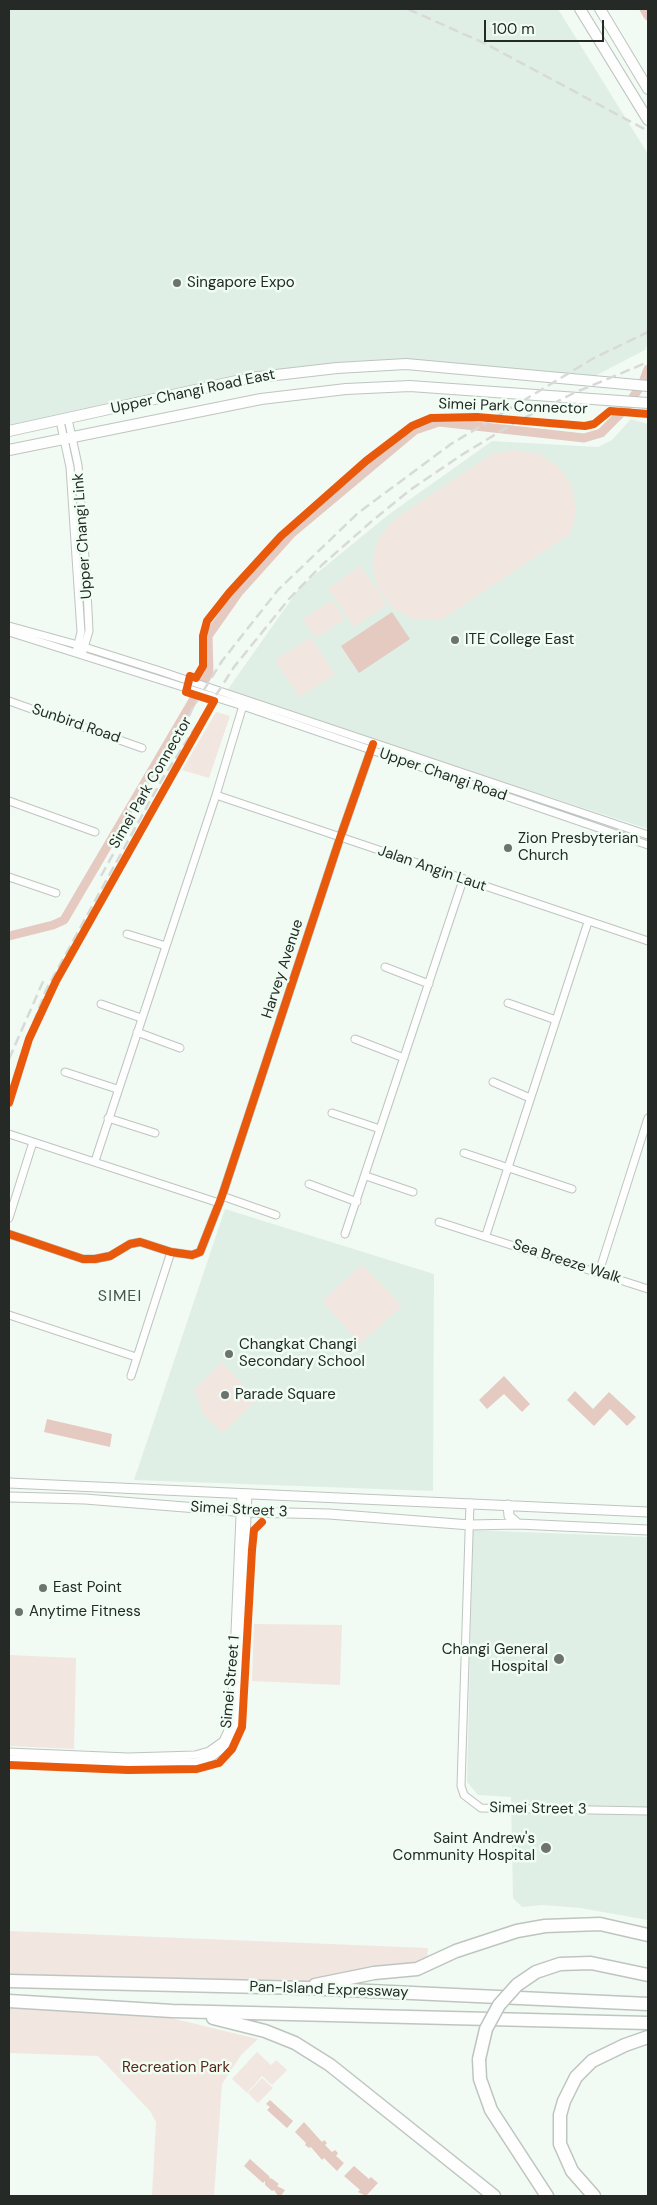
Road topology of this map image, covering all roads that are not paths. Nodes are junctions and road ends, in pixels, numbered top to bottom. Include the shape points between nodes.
1 (580, 9) edge
2 (600, 9) edge
3 (648, 89) edge
4 (648, 120) edge
5 (648, 386) edge
6 (646, 403) edge
7 (64, 420) junction
8 (9, 431) edge
9 (68, 439) junction
10 (9, 450) edge
11 (9, 626) edge
12 (9, 632) edge
13 (80, 649) junction
14 (9, 701) edge
15 (244, 702) junction
16 (142, 748) dead end
17 (372, 748) junction
18 (216, 795) junction
19 (9, 801) edge
20 (95, 832) dead end
21 (648, 836) edge
22 (340, 838) junction
23 (648, 845) edge
24 (9, 877) edge
25 (463, 880) junction
26 (56, 893) dead end
27 (588, 922) junction
28 (127, 934) dead end
29 (648, 941) edge
30 (166, 946) junction
31 (385, 967) dead end
32 (430, 984) junction
33 (508, 1003) dead end
34 (102, 1004) dead end
35 (141, 1018) junction
36 (556, 1020) junction
37 (137, 1032) junction
38 (356, 1039) dead end
39 (180, 1048) dead end
40 (404, 1058) junction
41 (65, 1072) dead end
42 (493, 1082) dead end
43 (117, 1089) junction
44 (530, 1098) junction
45 (332, 1113) dead end
46 (108, 1118) junction
47 (648, 1118) edge
48 (380, 1130) junction
49 (155, 1133) dead end
50 (9, 1134) edge
51 (33, 1142) junction
52 (464, 1153) dead end
53 (95, 1161) junction
54 (508, 1168) junction
55 (366, 1176) junction
56 (309, 1184) dead end
57 (572, 1189) dead end
58 (413, 1192) dead end
59 (221, 1199) junction
60 (357, 1202) junction
61 (276, 1215) dead end
62 (9, 1218) edge
63 (439, 1222) dead end
64 (9, 1234) edge
65 (345, 1234) dead end
66 (486, 1235) junction
67 (171, 1252) junction
68 (599, 1272) junction
69 (648, 1289) edge
70 (9, 1315) edge
71 (136, 1356) junction
72 (130, 1376) dead end
73 (9, 1484) edge
74 (244, 1493) junction
75 (9, 1497) edge
76 (470, 1503) junction
77 (508, 1505) junction
78 (244, 1512) junction
79 (648, 1512) edge
80 (518, 1524) junction
81 (470, 1525) junction
82 (648, 1530) edge
83 (9, 1752) edge
84 (9, 1760) edge
85 (648, 1811) edge
86 (648, 1935) edge
87 (648, 1975) edge
88 (9, 1981) edge
89 (305, 1988) junction
90 (9, 2001) edge
91 (648, 2004) edge
92 (172, 2010) junction
93 (648, 2023) edge
94 (648, 2036) edge
95 (494, 2196) edge
96 (547, 2196) edge
97 (594, 2196) edge

1 - 4 main road
2 - 3 main road
5 - 7 main road, Upper Changi Road East via 406,364 337,368 250,378
6 - 9 main road, Upper Changi Road East via 410,386 346,389 261,399
7 - 8 main road, Upper Changi Road East
7 - 9 street, Upper Changi Link
9 - 10 main road, Upper Changi Road East
9 - 13 street, Upper Changi Link
11 - 13 street, Upper Changi Road
12 - 13 street, Upper Changi Road
13 - 15 street, Upper Changi Road
14 - 16 street, Sunbird Road
15 - 17 street, Upper Changi Road
15 - 18 street
17 - 21 street, Upper Changi Road
17 - 22 street, Harvey Avenue
17 - 23 street, Upper Changi Road
18 - 22 street, Jalan Angin Laut
18 - 30 street
19 - 20 street
22 - 25 street, Jalan Angin Laut
22 - 59 street, Harvey Avenue
24 - 26 street
25 - 27 street, Jalan Angin Laut
25 - 32 street
27 - 29 street, Jalan Angin Laut
27 - 36 street
28 - 30 street
30 - 35 street
31 - 32 street
32 - 40 street
33 - 36 street
34 - 35 street
35 - 37 street
36 - 44 street
37 - 39 street
37 - 43 street
38 - 40 street
40 - 48 street
41 - 43 street
42 - 44 street
43 - 46 street
44 - 54 street
45 - 48 street
46 - 49 street
46 - 53 street
47 - 68 street
48 - 55 street
50 - 51 street
51 - 53 street
51 - 62 street
52 - 54 street
53 - 59 street
54 - 57 street
54 - 66 street
55 - 58 street
55 - 60 street
56 - 60 street
59 - 61 street
59 - 67 street, Harvey Avenue via 200,1252 192,1255
60 - 65 street
63 - 66 street, Sea Breeze Walk
64 - 67 street via 83,1259 110,1256 140,1242
66 - 68 street, Sea Breeze Walk
67 - 71 street
68 - 69 street, Sea Breeze Walk
70 - 71 street
71 - 72 street
73 - 74 main road, Simei Street 3
74 - 76 main road, Simei Street 3
74 - 78 street, Simei Street 1
75 - 78 main road, Simei Street 3 via 85,1499
76 - 77 main road, Simei Street 3
76 - 81 street, Simei Street 3
77 - 79 main road, Simei Street 3
77 - 80 main road via 509,1516
78 - 81 main road, Simei Street 3 via 337,1514
78 - 83 street, Simei Street 1 via 231,1724 223,1741 209,1751 195,1755 128,1757
78 - 84 street, Simei Street 1 via 238,1725 228,1745 212,1757 196,1762
80 - 81 main road, Simei Street 3
80 - 82 main road, Simei Street 3
81 - 85 street, Simei Street 3 via 461,1786 464,1795 481,1808
86 - 89 highway via 600,1924 545,1926 517,1931 417,1968 331,1980
87 - 96 highway, bridge via 590,1962 560,1964 536,1972 517,1985 499,2005 486,2030 479,2059 480,2079 491,2110
88 - 89 highway, Pan-Island Expressway
89 - 91 highway, Pan-Island Expressway
90 - 92 highway, Pan-Island Expressway
92 - 93 highway, Pan-Island Expressway
92 - 95 highway via 238,2022 295,2043 330,2065
94 - 97 highway via 592,2062 576,2077 564,2101 560,2130 563,2152 572,2171

